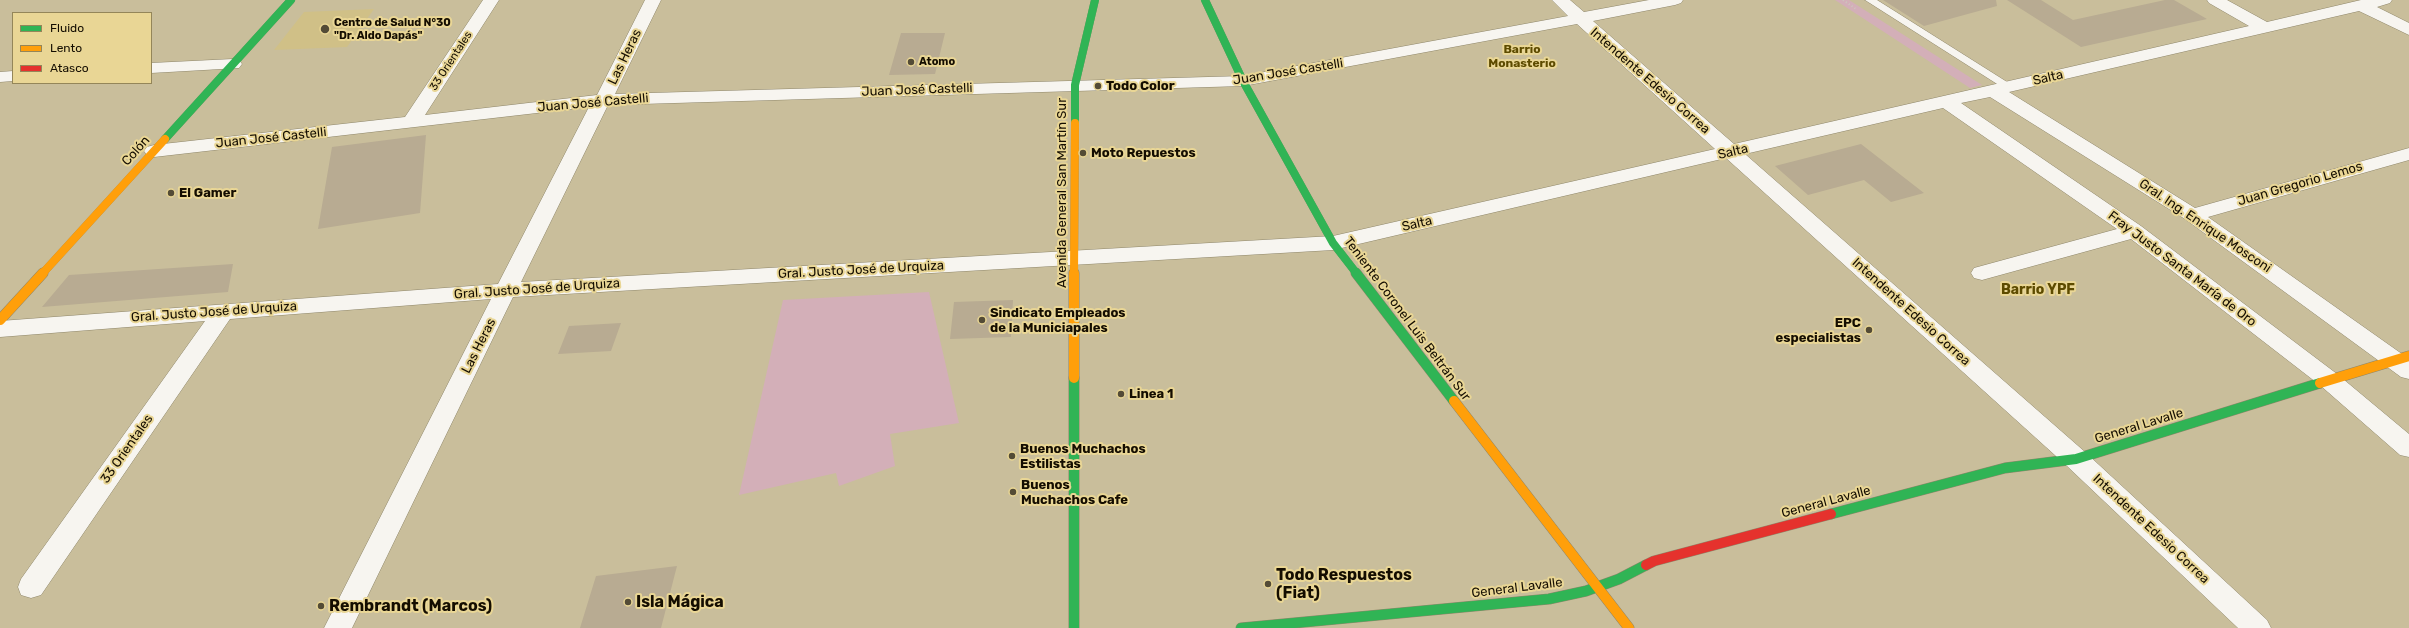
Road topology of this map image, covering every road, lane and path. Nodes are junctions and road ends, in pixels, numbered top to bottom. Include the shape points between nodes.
1 (291, 0) edge
2 (491, 0) edge
3 (653, 0) edge
4 (1095, 0) edge
5 (1204, 0) edge
6 (1560, 0) edge
7 (1675, 0) edge
8 (1870, 0) edge
9 (2215, 0) edge
10 (2384, 0) edge
11 (2361, 6) junction
12 (1580, 19) junction
13 (2265, 28) junction
14 (2409, 30) edge
15 (233, 64) junction
16 (152, 68) edge
17 (12, 76) edge
18 (0, 77) edge
19 (1243, 81) junction
20 (1075, 85) junction
21 (2002, 89) junction
22 (602, 100) junction
23 (1946, 102) junction
24 (411, 122) junction
25 (154, 151) junction
26 (1732, 152) junction
27 (2409, 154) edge
28 (2192, 215) junction
29 (2134, 231) junction
30 (1332, 243) junction
31 (1075, 258) junction
32 (1982, 273) dead end
33 (508, 290) junction
34 (223, 312) junction
35 (0, 320) edge
36 (0, 329) edge
37 (2404, 363) edge
38 (2329, 380) junction
39 (2409, 448) edge
40 (2076, 459) junction
41 (31, 587) dead end
42 (1597, 587) junction
43 (338, 628) edge
44 (1074, 628) edge
45 (1241, 628) edge
46 (1629, 628) edge
47 (2257, 628) edge

1 - 15 street, Colón
2 - 24 street, 33 Orientales
3 - 22 street, Las Heras via 612,85
4 - 20 street, Avenida General San Martín Sur
5 - 19 street, Teniente Coronel Luis Beltrán Sur
6 - 12 street, Intendente Edesio Correa
7 - 12 street, Juan José Castelli
8 - 21 lane
9 - 13 street
10 - 11 street, Salta
11 - 13 street, Salta
11 - 14 street
12 - 19 street, Juan José Castelli
12 - 26 street, Intendente Edesio Correa
13 - 21 street, Salta
15 - 16 street
15 - 25 street, Colón
17 - 18 street
19 - 20 street, Juan José Castelli
19 - 30 street, Teniente Coronel Luis Beltrán Sur
20 - 22 street, Juan José Castelli
20 - 31 street, Avenida General San Martín Sur
21 - 23 street, Salta
21 - 28 street, Gral. Ing. Enrique Mosconi
22 - 24 street, Juan José Castelli
22 - 33 street, Las Heras
23 - 26 street, Salta
23 - 29 street, Fray Justo Santa María de Oro
24 - 25 street, Juan José Castelli
25 - 35 street, Colón
26 - 30 street, Salta
26 - 40 street, Intendente Edesio Correa
27 - 28 street, Juan Gregorio Lemos
28 - 37 street, Gral. Ing. Enrique Mosconi
29 - 32 street
29 - 38 street, Fray Justo Santa María de Oro
30 - 31 street, Salta
30 - 42 street, Teniente Coronel Luis Beltrán Sur
31 - 33 street, Gral. Justo José de Urquiza
31 - 44 street, Avenida General San Martín Sur
33 - 34 street, Gral. Justo José de Urquiza
33 - 43 street, Las Heras
34 - 36 street, Gral. Justo José de Urquiza
34 - 41 street, 33 Orientales
37 - 38 street, General Lavalle
38 - 39 street, Fray Justo Santa María de Oro
38 - 40 street, General Lavalle
40 - 42 street, General Lavalle via 2005,468 1654,561
40 - 47 street, Intendente Edesio Correa
42 - 45 street, General Lavalle via 1549,599
42 - 46 street, Teniente Coronel Luis Beltrán Sur

